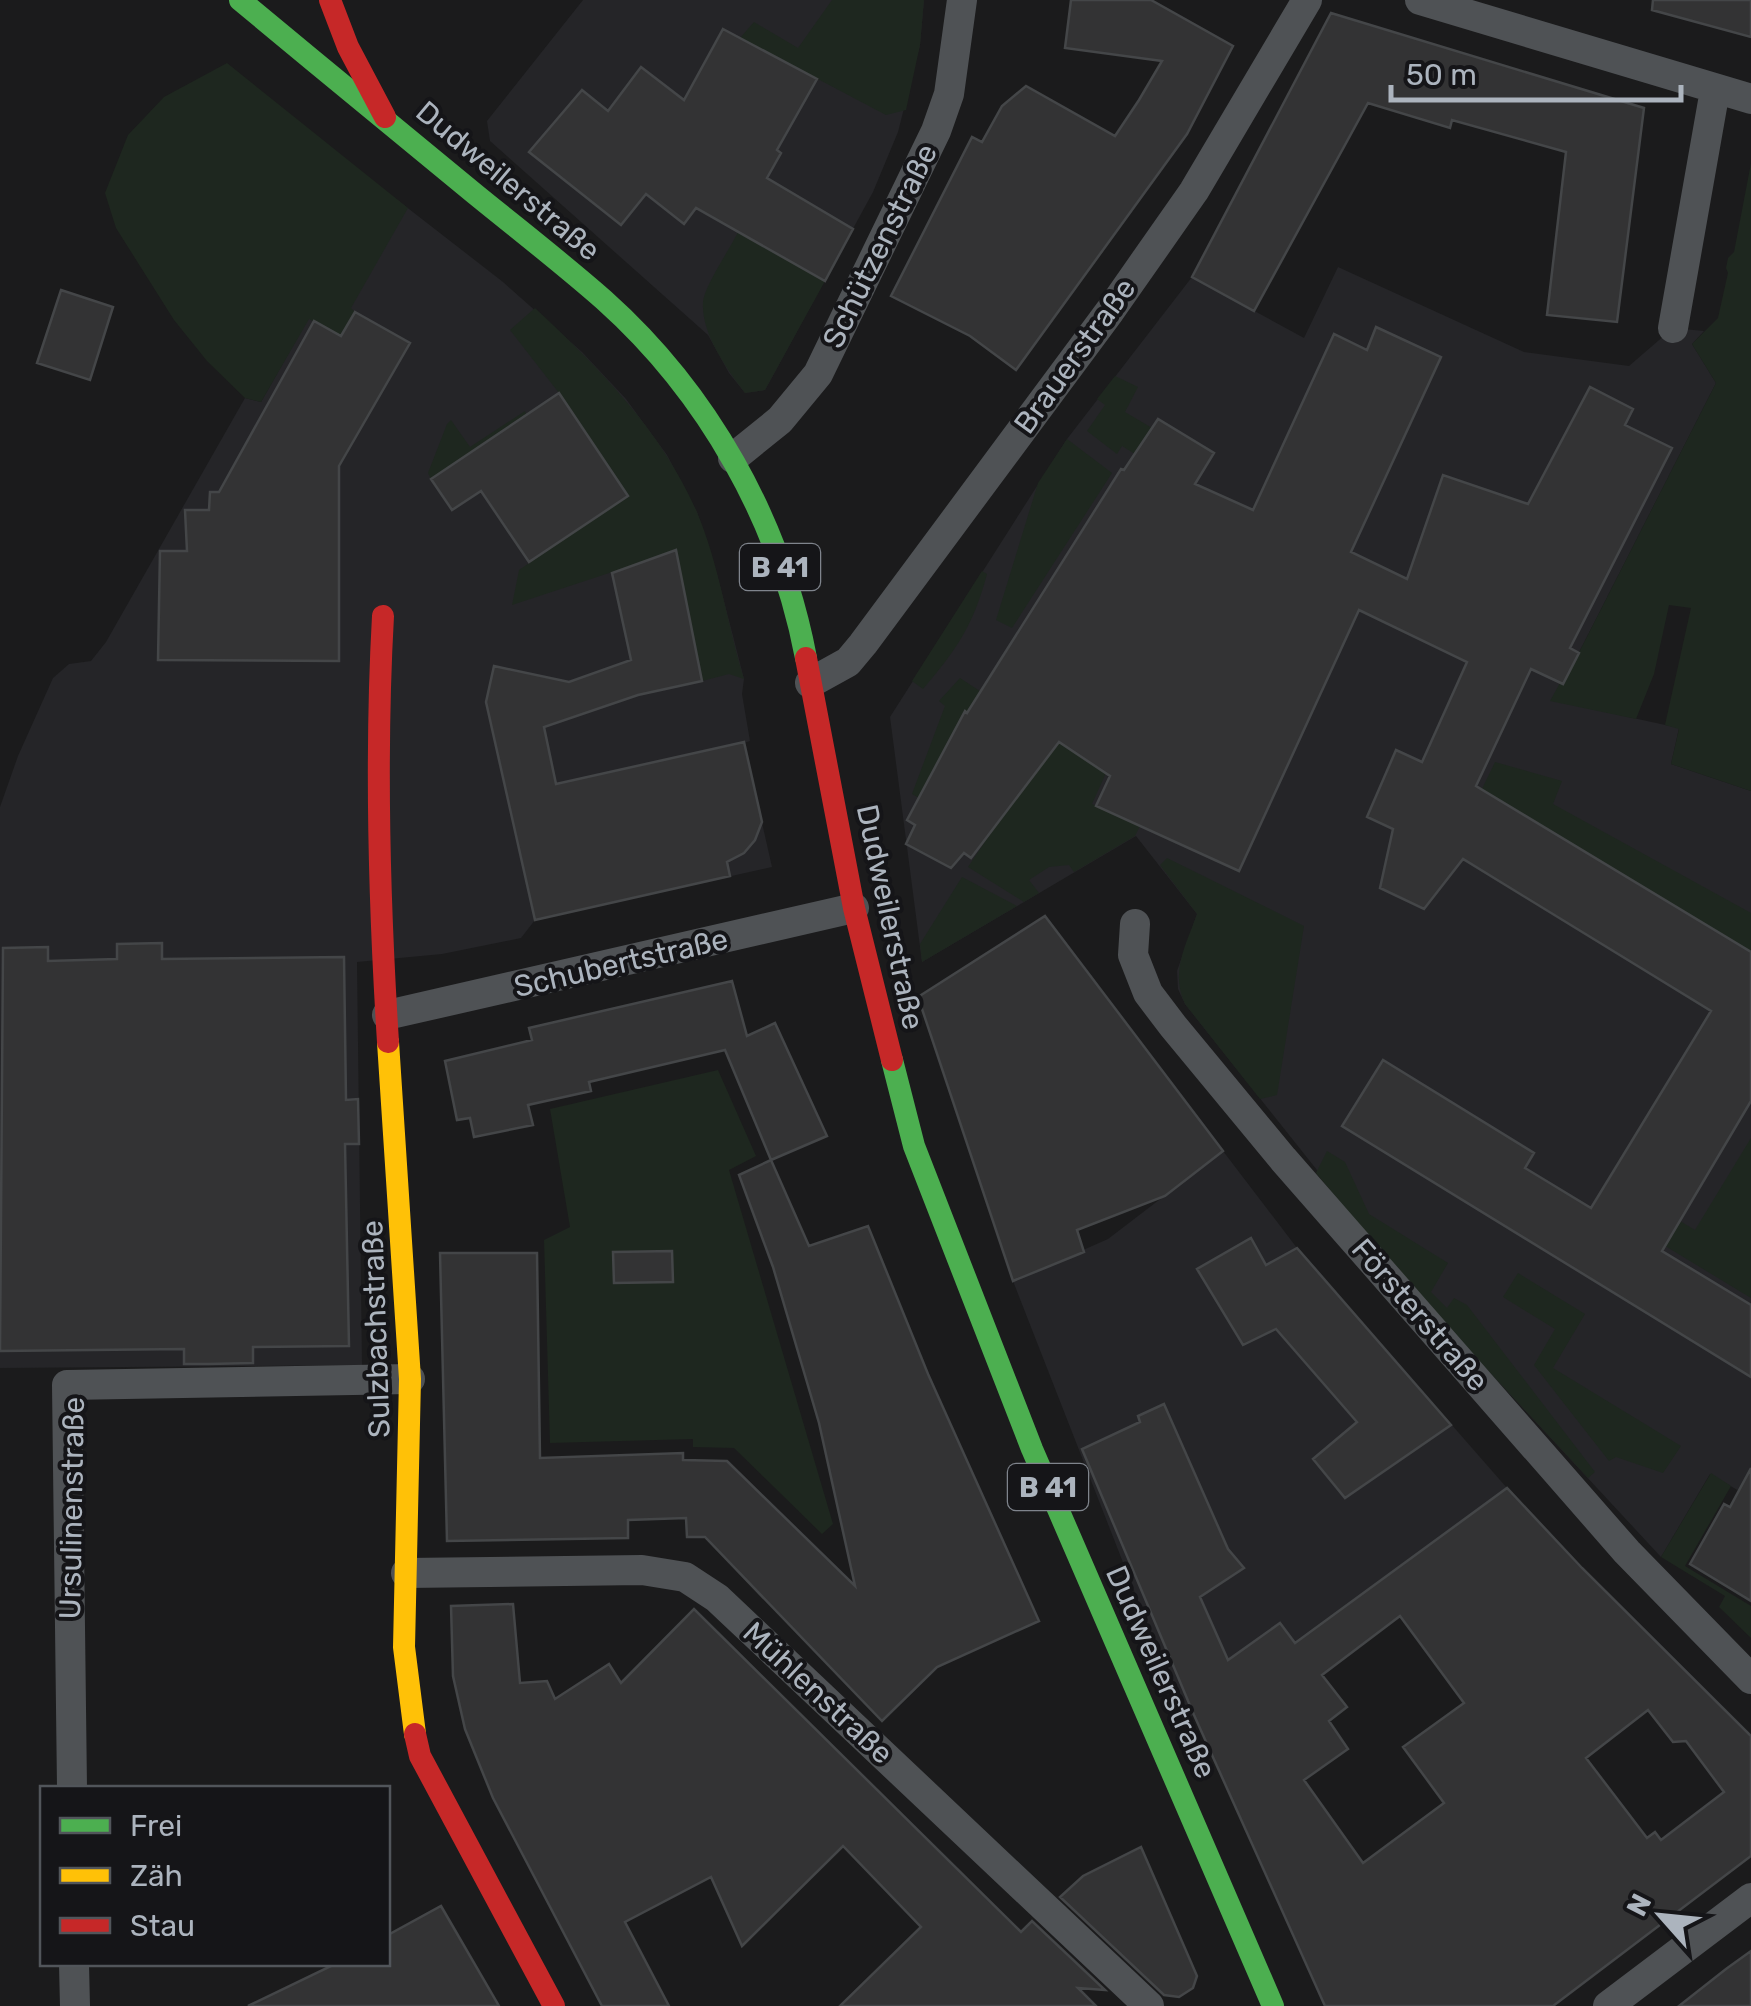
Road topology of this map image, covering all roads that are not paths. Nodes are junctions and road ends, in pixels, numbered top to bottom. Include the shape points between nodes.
1 (240, 0) edge
2 (330, 0) edge
3 (962, 0) edge
4 (1307, 0) edge
5 (1420, 0) edge
6 (1716, 90) junction
7 (1751, 98) edge
8 (385, 118) junction
9 (1672, 328) dead end
10 (733, 458) junction
11 (383, 616) dead end
12 (810, 683) junction
13 (854, 908) junction
14 (1135, 924) dead end
15 (387, 1014) junction
16 (410, 1380) junction
17 (406, 1572) junction
18 (1751, 1679) edge
19 (72, 1786) edge
20 (1751, 1898) edge
21 (74, 1966) edge
22 (75, 2006) edge
23 (554, 2006) edge
24 (1149, 2006) edge
25 (1274, 2006) edge
26 (1608, 2006) edge

1 - 8 main road, Dudweilerstraße / B 41
2 - 8 main road
3 - 10 street, Schützenstraße via 949,94 936,131 826,360 780,420
4 - 12 street, Brauerstraße via 1194,191 1110,311 863,644 848,662
5 - 6 street
6 - 7 street
6 - 9 street
8 - 10 main road, Dudweilerstraße / B 41 via 606,302 670,368
10 - 12 main road, Dudweilerstraße / B 41 via 779,564
11 - 15 main road, Sulzbachstraße via 378,701
12 - 13 main road, Dudweilerstraße / B 41
13 - 15 street, Schubertstraße
13 - 25 main road, Dudweilerstraße / B 41 via 909,1128 956,1260 1080,1564
14 - 18 street, Försterstraße via 1133,954 1148,993 1173,1026 1627,1552
15 - 16 main road, Sulzbachstraße
16 - 17 main road, Sulzbachstraße
16 - 19 street, Ursulinenstraße via 67,1385
17 - 23 main road, Sulzbachstraße via 404,1646 420,1756
17 - 24 street, Mühlenstraße via 616,1570 685,1576 717,1598
20 - 26 street
21 - 22 street

